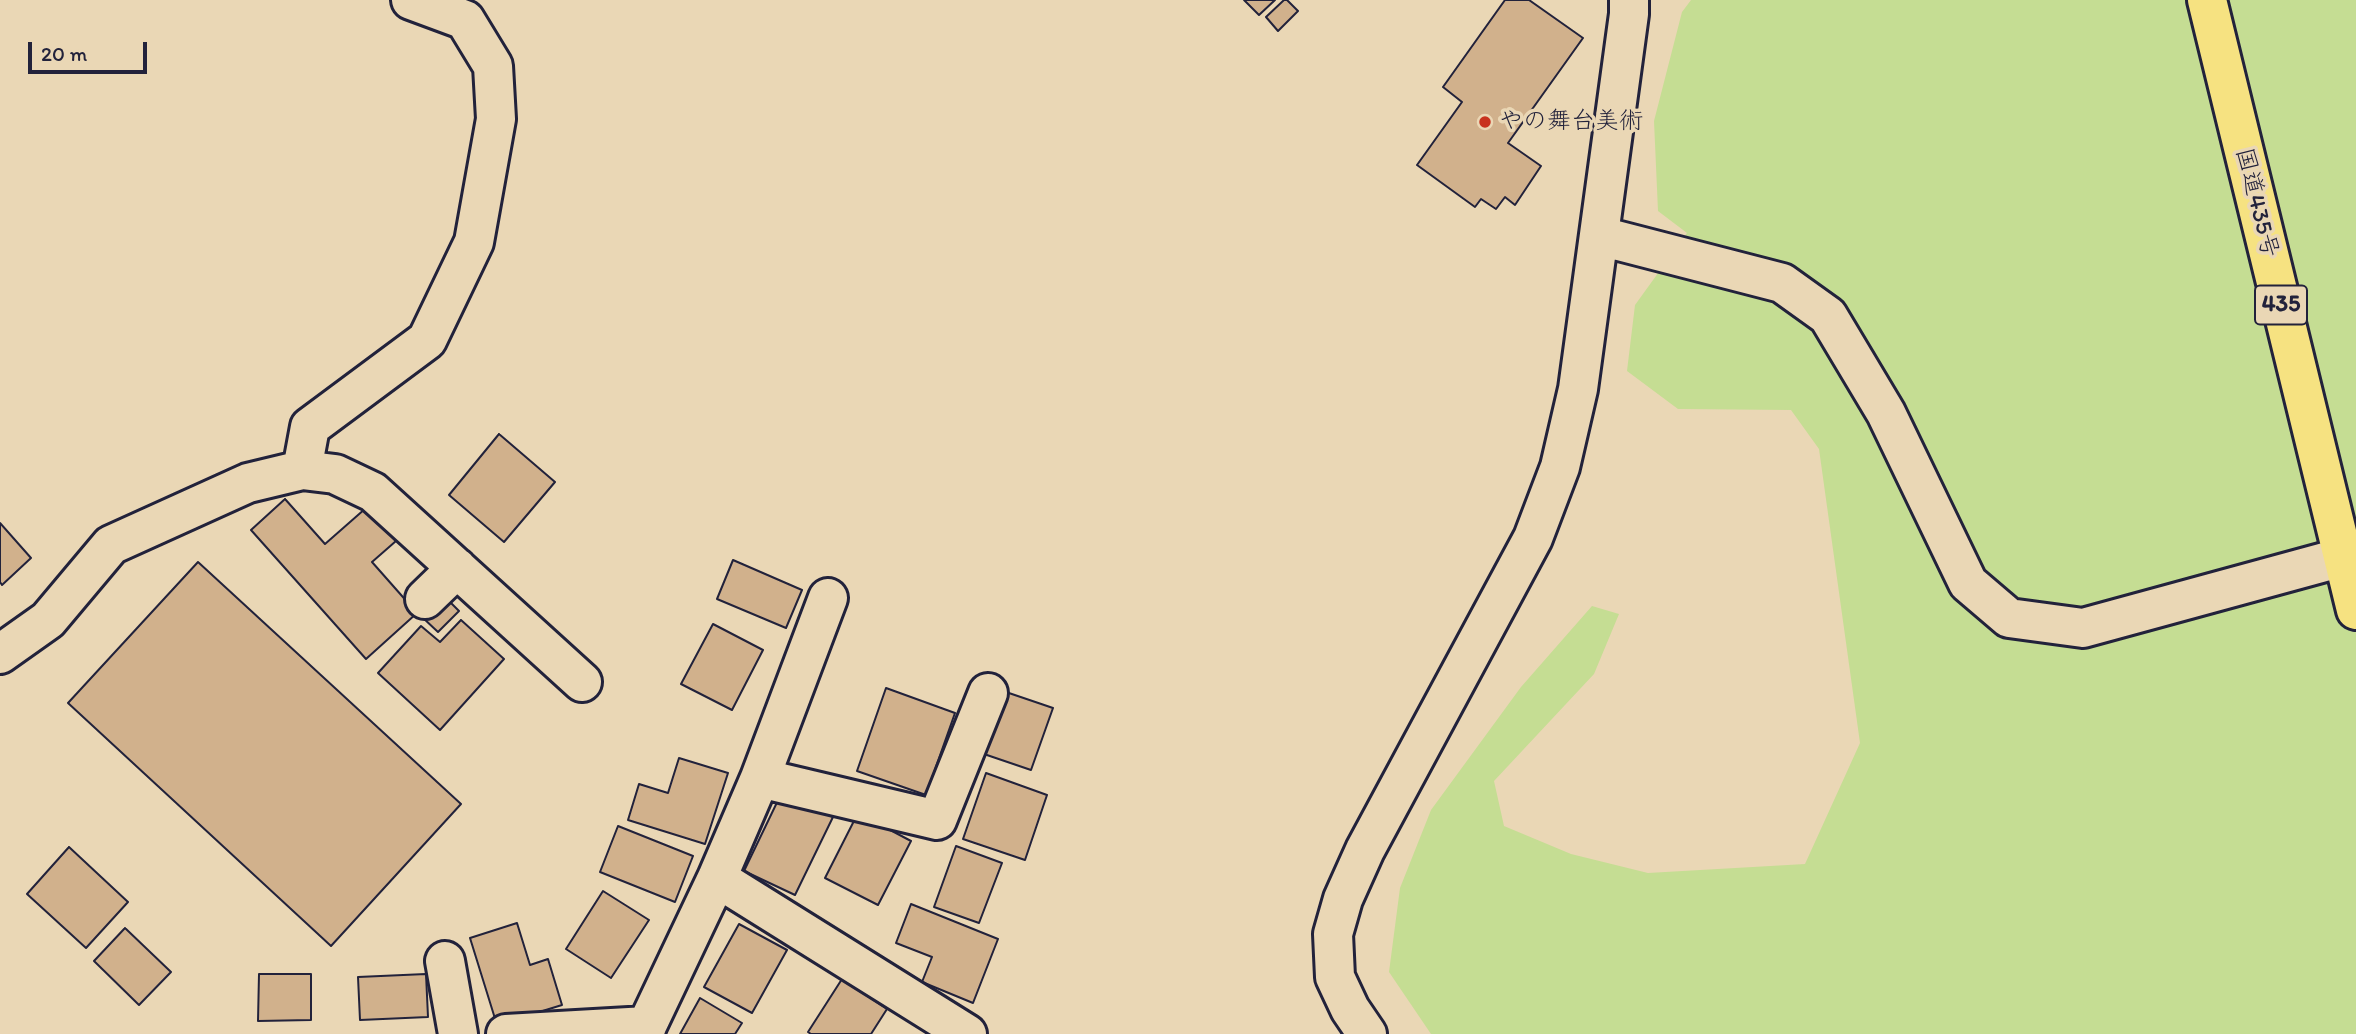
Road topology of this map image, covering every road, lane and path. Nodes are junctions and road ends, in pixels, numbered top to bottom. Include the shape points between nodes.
1 (411, 0) edge
2 (1629, 0) edge
3 (2207, 0) edge
4 (1600, 236) junction
5 (302, 470) junction
6 (2343, 557) junction
7 (457, 568) junction
8 (828, 598) dead end
9 (425, 599) dead end
10 (2356, 610) edge
11 (0, 654) edge
12 (582, 682) dead end
13 (988, 693) dead end
14 (760, 778) junction
15 (717, 878) junction
16 (445, 961) dead end
17 (645, 1030) edge
18 (458, 1034) edge
19 (506, 1034) edge
20 (967, 1034) edge
21 (1367, 1034) edge

1 - 5 street via 465,20 493,66 496,119 474,242 427,340 310,427
2 - 4 street
3 - 6 highway, 国道435号 / 435
4 - 6 street via 1782,283 1828,316 1886,413 1968,583 2009,618 2082,628
4 - 21 street via 1578,389 1560,467 1533,538 1343,899 1333,934 1335,977
5 - 7 street via 335,474 373,492
5 - 11 street via 248,483 111,545 48,621
6 - 10 highway, 国道435号 / 435
7 - 9 street
7 - 12 street
8 - 14 street
13 - 14 street via 937,820
14 - 15 street
15 - 17 street
15 - 20 street
16 - 18 street
17 - 19 street

